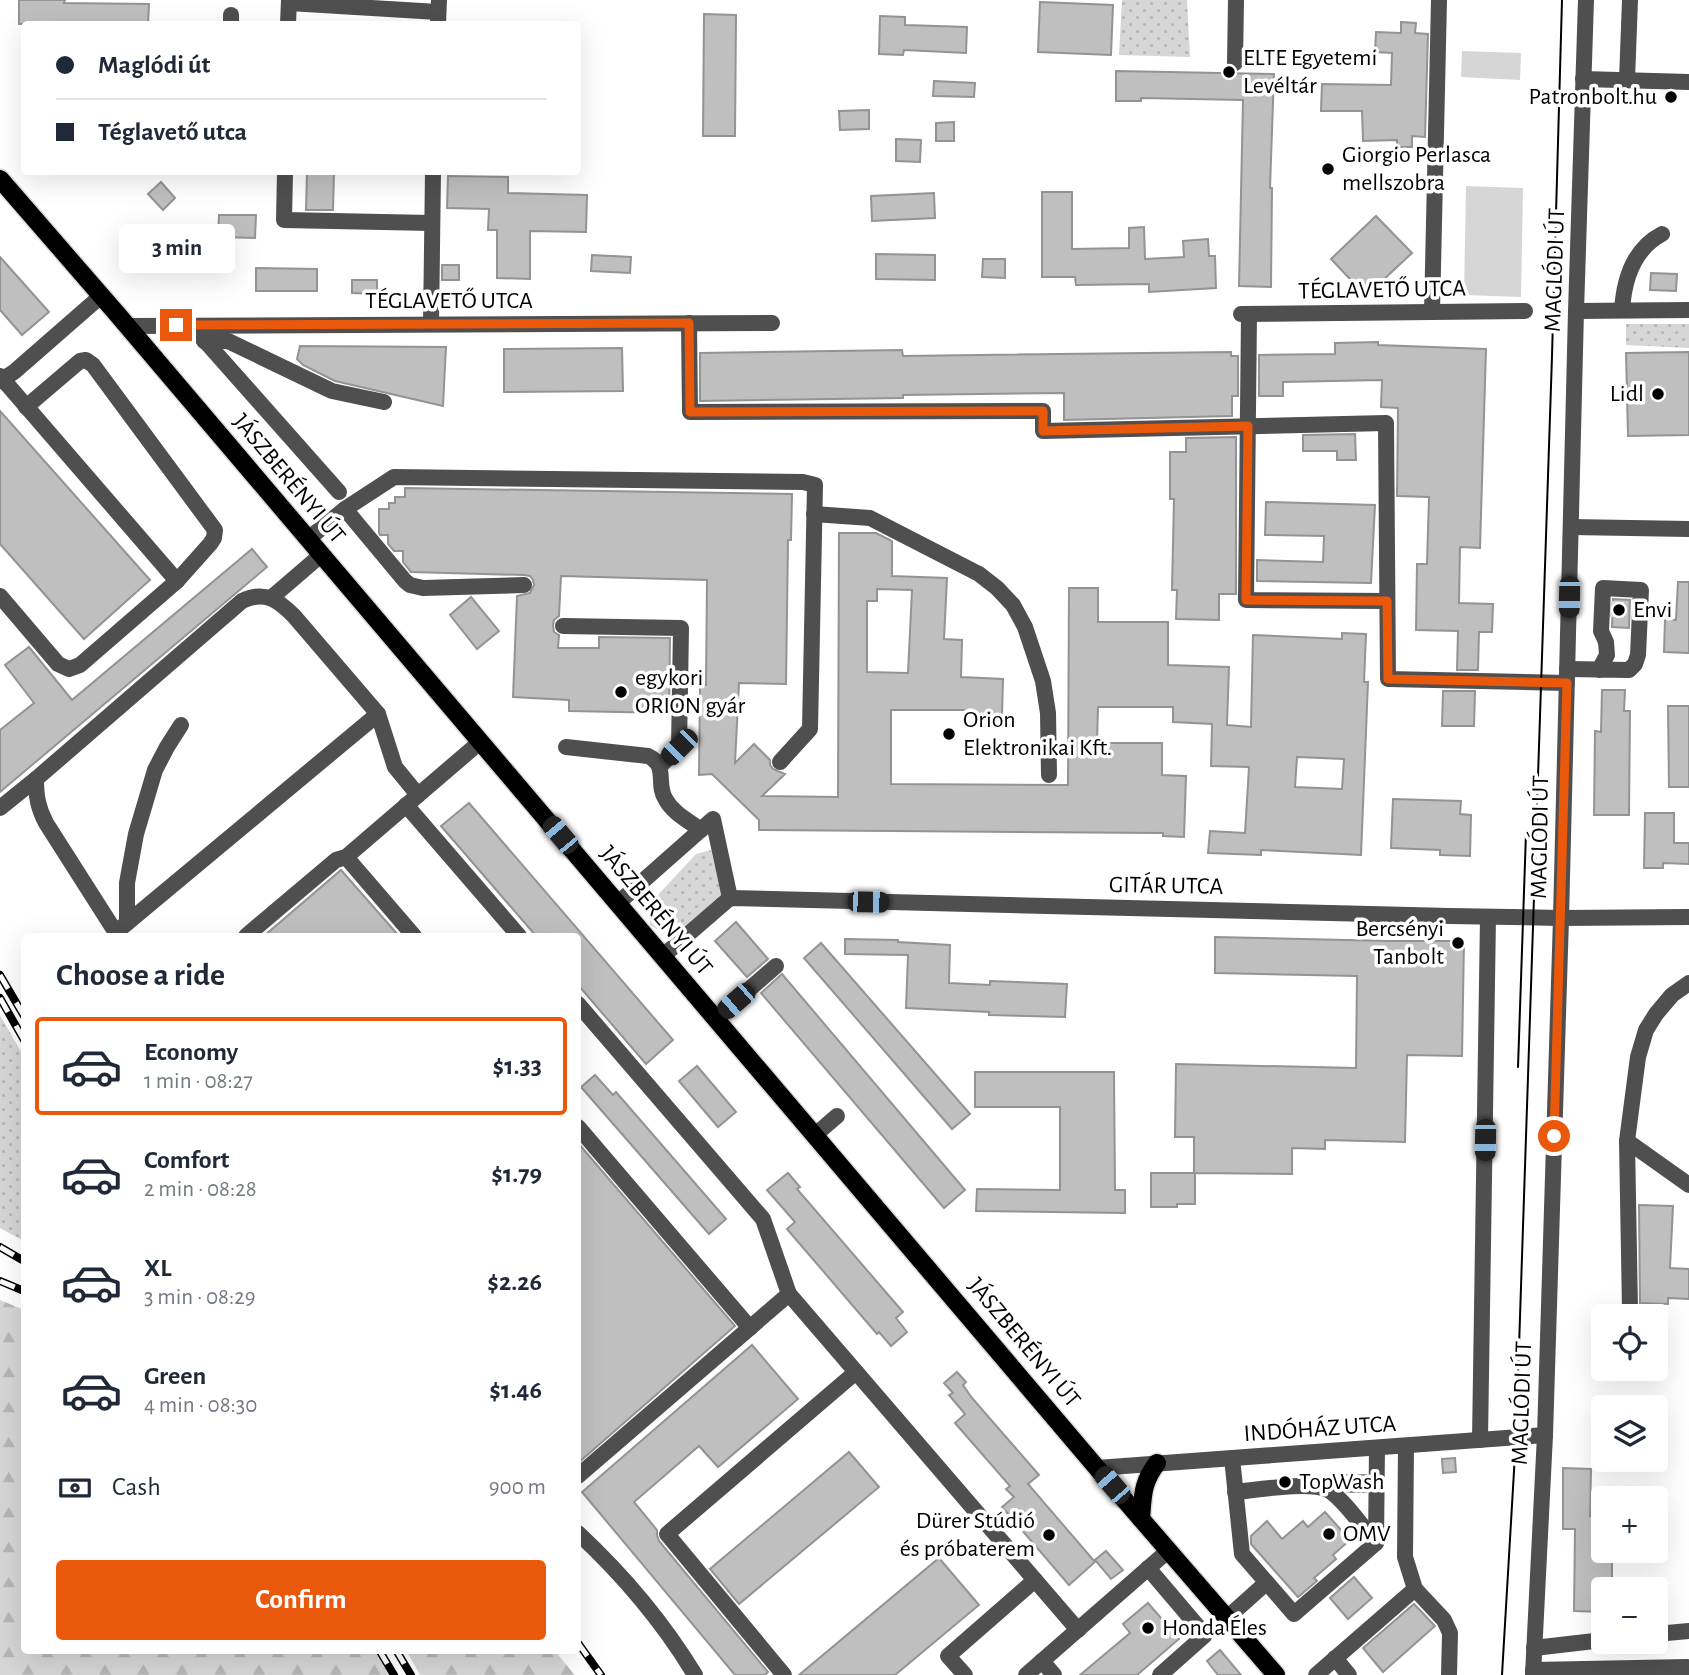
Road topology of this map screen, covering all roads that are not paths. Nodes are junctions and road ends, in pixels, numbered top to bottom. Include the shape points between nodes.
1 (1236, 0) edge
2 (1439, 0) edge
3 (1586, 0) edge
4 (1630, 0) edge
5 (289, 1) edge
6 (438, 12) edge
7 (288, 21) edge
8 (1236, 64) dead end
9 (1583, 79) junction
10 (1627, 80) junction
11 (1689, 82) edge
12 (285, 175) edge
13 (433, 175) edge
14 (0, 179) edge
15 (431, 223) junction
16 (1662, 234) dead end
17 (101, 296) junction
18 (1622, 310) junction
19 (1689, 310) edge
20 (1525, 311) dead end
21 (1576, 311) junction
22 (1432, 312) junction
23 (689, 323) junction
24 (772, 323) dead end
25 (190, 324) junction
26 (237, 324) junction
27 (431, 324) junction
28 (127, 326) junction
29 (204, 341) junction
30 (228, 341) junction
31 (1, 379) edge
32 (384, 402) dead end
33 (26, 407) junction
34 (1248, 426) junction
35 (339, 492) dead end
36 (345, 509) junction
37 (814, 514) junction
38 (1571, 527) junction
39 (1689, 529) edge
40 (308, 539) junction
41 (321, 555) junction
42 (177, 581) junction
43 (524, 585) dead end
44 (0, 596) edge
45 (271, 598) junction
46 (1387, 601) junction
47 (563, 626) dead end
48 (1599, 670) junction
49 (1567, 676) junction
50 (379, 714) junction
51 (181, 724) dead end
52 (480, 742) junction
53 (566, 747) dead end
54 (780, 762) dead end
55 (660, 766) junction
56 (1049, 775) dead end
57 (36, 779) junction
58 (412, 800) junction
59 (0, 808) edge
60 (701, 830) junction
61 (346, 857) junction
62 (730, 898) junction
63 (618, 903) junction
64 (1488, 917) junction
65 (1689, 917) edge
66 (1561, 918) junction
67 (120, 931) edge
68 (250, 933) edge
69 (411, 933) edge
70 (517, 933) edge
71 (663, 956) junction
72 (776, 966) dead end
73 (1689, 984) edge
74 (715, 1018) junction
75 (584, 1024) edge
76 (837, 1116) dead end
77 (581, 1131) edge
78 (815, 1135) junction
79 (1627, 1141) junction
80 (1689, 1185) edge
81 (789, 1294) junction
82 (1630, 1304) edge
83 (750, 1328) junction
84 (856, 1372) junction
85 (1545, 1434) junction
86 (1480, 1440) junction
87 (1406, 1446) junction
88 (1377, 1448) junction
89 (1232, 1458) junction
90 (1157, 1463) junction
91 (1097, 1468) junction
92 (581, 1473) edge
93 (1235, 1492) junction
94 (1377, 1503) junction
95 (1405, 1505) junction
96 (1142, 1519) junction
97 (581, 1536) edge
98 (1376, 1543) junction
99 (1169, 1550) junction
100 (1148, 1568) junction
101 (1035, 1580) junction
102 (1266, 1583) junction
103 (1415, 1589) junction
104 (1227, 1618) junction
105 (1078, 1630) junction
106 (1689, 1630) edge
107 (1668, 1633) edge
108 (1591, 1641) edge
109 (1534, 1648) junction
110 (1335, 1658) junction
111 (1042, 1661) junction
112 (1533, 1673) edge
113 (695, 1675) edge
114 (784, 1675) edge
115 (965, 1675) edge
116 (1026, 1675) edge
117 (1054, 1675) edge
118 (1160, 1675) edge
119 (1276, 1675) edge
120 (1316, 1675) edge
121 (1349, 1675) edge
122 (1449, 1675) edge
123 (1687, 1675) edge

1 - 8 street
2 - 22 street
3 - 9 street, MAGLÓDI ÚT
4 - 10 street
5 - 6 street
5 - 7 street
9 - 10 street
9 - 21 street, MAGLÓDI ÚT
10 - 11 street
12 - 15 street via 284,220
13 - 15 street
14 - 17 main road, JÁSZBERÉNYI ÚT
15 - 27 street
16 - 18 street via 1651,239 1632,266
17 - 28 main road, JÁSZBERÉNYI ÚT
17 - 31 street
18 - 19 street
18 - 21 street
20 - 22 street, TÉGLAVETŐ UTCA
21 - 38 street, MAGLÓDI ÚT
22 - 34 street, TÉGLAVETŐ UTCA via 1245,314
23 - 24 street, TÉGLAVETŐ UTCA
23 - 27 street, TÉGLAVETŐ UTCA
23 - 34 street via 690,412 1043,411 1043,431
25 - 26 street, TÉGLAVETŐ UTCA
25 - 28 street, TÉGLAVETŐ UTCA
25 - 29 street
26 - 27 street, TÉGLAVETŐ UTCA
26 - 30 street via 235,336
28 - 40 main road, JÁSZBERÉNYI ÚT
29 - 30 street
29 - 35 street
30 - 32 street via 332,391
31 - 33 street
33 - 42 street
33 - 42 street via 80,360 93,365 215,530 210,544
34 - 46 street via 1246,600
34 - 46 street via 1386,423
36 - 37 street via 394,477 803,482 815,485
36 - 40 street
36 - 43 street via 410,584 423,588
37 - 54 street via 810,729
37 - 56 street via 870,518 997,587 1025,627 1044,681
38 - 39 street
38 - 49 street, MAGLÓDI ÚT
40 - 41 main road, JÁSZBERÉNYI ÚT
41 - 45 street
41 - 52 main road, JÁSZBERÉNYI ÚT
42 - 44 street via 80,665 69,669 58,664
45 - 50 street via 294,616
45 - 57 street via 242,601
46 - 49 street via 1388,679
47 - 55 street via 681,628 679,747
48 - 48 street via 1607,655 1601,631 1603,588 1641,590 1635,610 1635,664 1629,670
48 - 49 street
49 - 66 street, MAGLÓDI ÚT
50 - 58 street via 395,767
50 - 67 street
51 - 67 street via 155,770 135,834
52 - 58 street
52 - 63 main road, JÁSZBERÉNYI ÚT
53 - 55 street via 648,756
55 - 60 street via 664,799
57 - 59 street
57 - 67 street via 36,797 46,823
58 - 61 street
58 - 70 street
60 - 62 street via 713,819
60 - 63 street
61 - 68 street via 336,860
61 - 69 street
62 - 64 street, GITÁR UTCA
62 - 71 street
63 - 71 main road, JÁSZBERÉNYI ÚT
64 - 66 street, GITÁR UTCA
64 - 86 street
65 - 66 street, GITÁR UTCA
66 - 85 street, MAGLÓDI ÚT
71 - 74 main road, JÁSZBERÉNYI ÚT
72 - 74 street
73 - 79 street via 1672,995 1646,1030
74 - 78 main road, JÁSZBERÉNYI ÚT
75 - 81 street via 763,1219
76 - 78 street
77 - 83 street
78 - 91 main road, JÁSZBERÉNYI ÚT
79 - 80 street
79 - 82 street
81 - 83 street
81 - 84 street
83 - 92 street
84 - 101 street
84 - 114 street via 667,1534
85 - 86 street, INDÓHÁZ UTCA
85 - 109 street, MAGLÓDI ÚT
86 - 87 street, INDÓHÁZ UTCA
87 - 88 street, INDÓHÁZ UTCA
87 - 95 street
88 - 89 street, INDÓHÁZ UTCA
88 - 94 street
89 - 90 street, INDÓHÁZ UTCA
89 - 93 street
90 - 91 street, INDÓHÁZ UTCA
90 - 96 main road via 1143,1490
91 - 96 main road, JÁSZBERÉNYI ÚT
93 - 98 street via 1301,1487 1328,1490
93 - 102 street via 1242,1554
94 - 95 street
94 - 98 street
95 - 103 street via 1405,1557
96 - 99 main road, JÁSZBERÉNYI ÚT
97 - 113 street via 643,1602
98 - 102 street via 1294,1614
99 - 100 street
99 - 104 main road, JÁSZBERÉNYI ÚT
100 - 105 street
100 - 118 street via 1205,1635
101 - 105 street
101 - 115 street via 948,1656
102 - 104 street
103 - 110 street
103 - 122 street via 1450,1633
104 - 119 main road, JÁSZBERÉNYI ÚT
105 - 111 street
106 - 107 street
108 - 109 street
109 - 112 street, MAGLÓDI ÚT
110 - 120 street
110 - 121 street
111 - 116 street
111 - 117 street
112 - 123 street via 1687,1667

